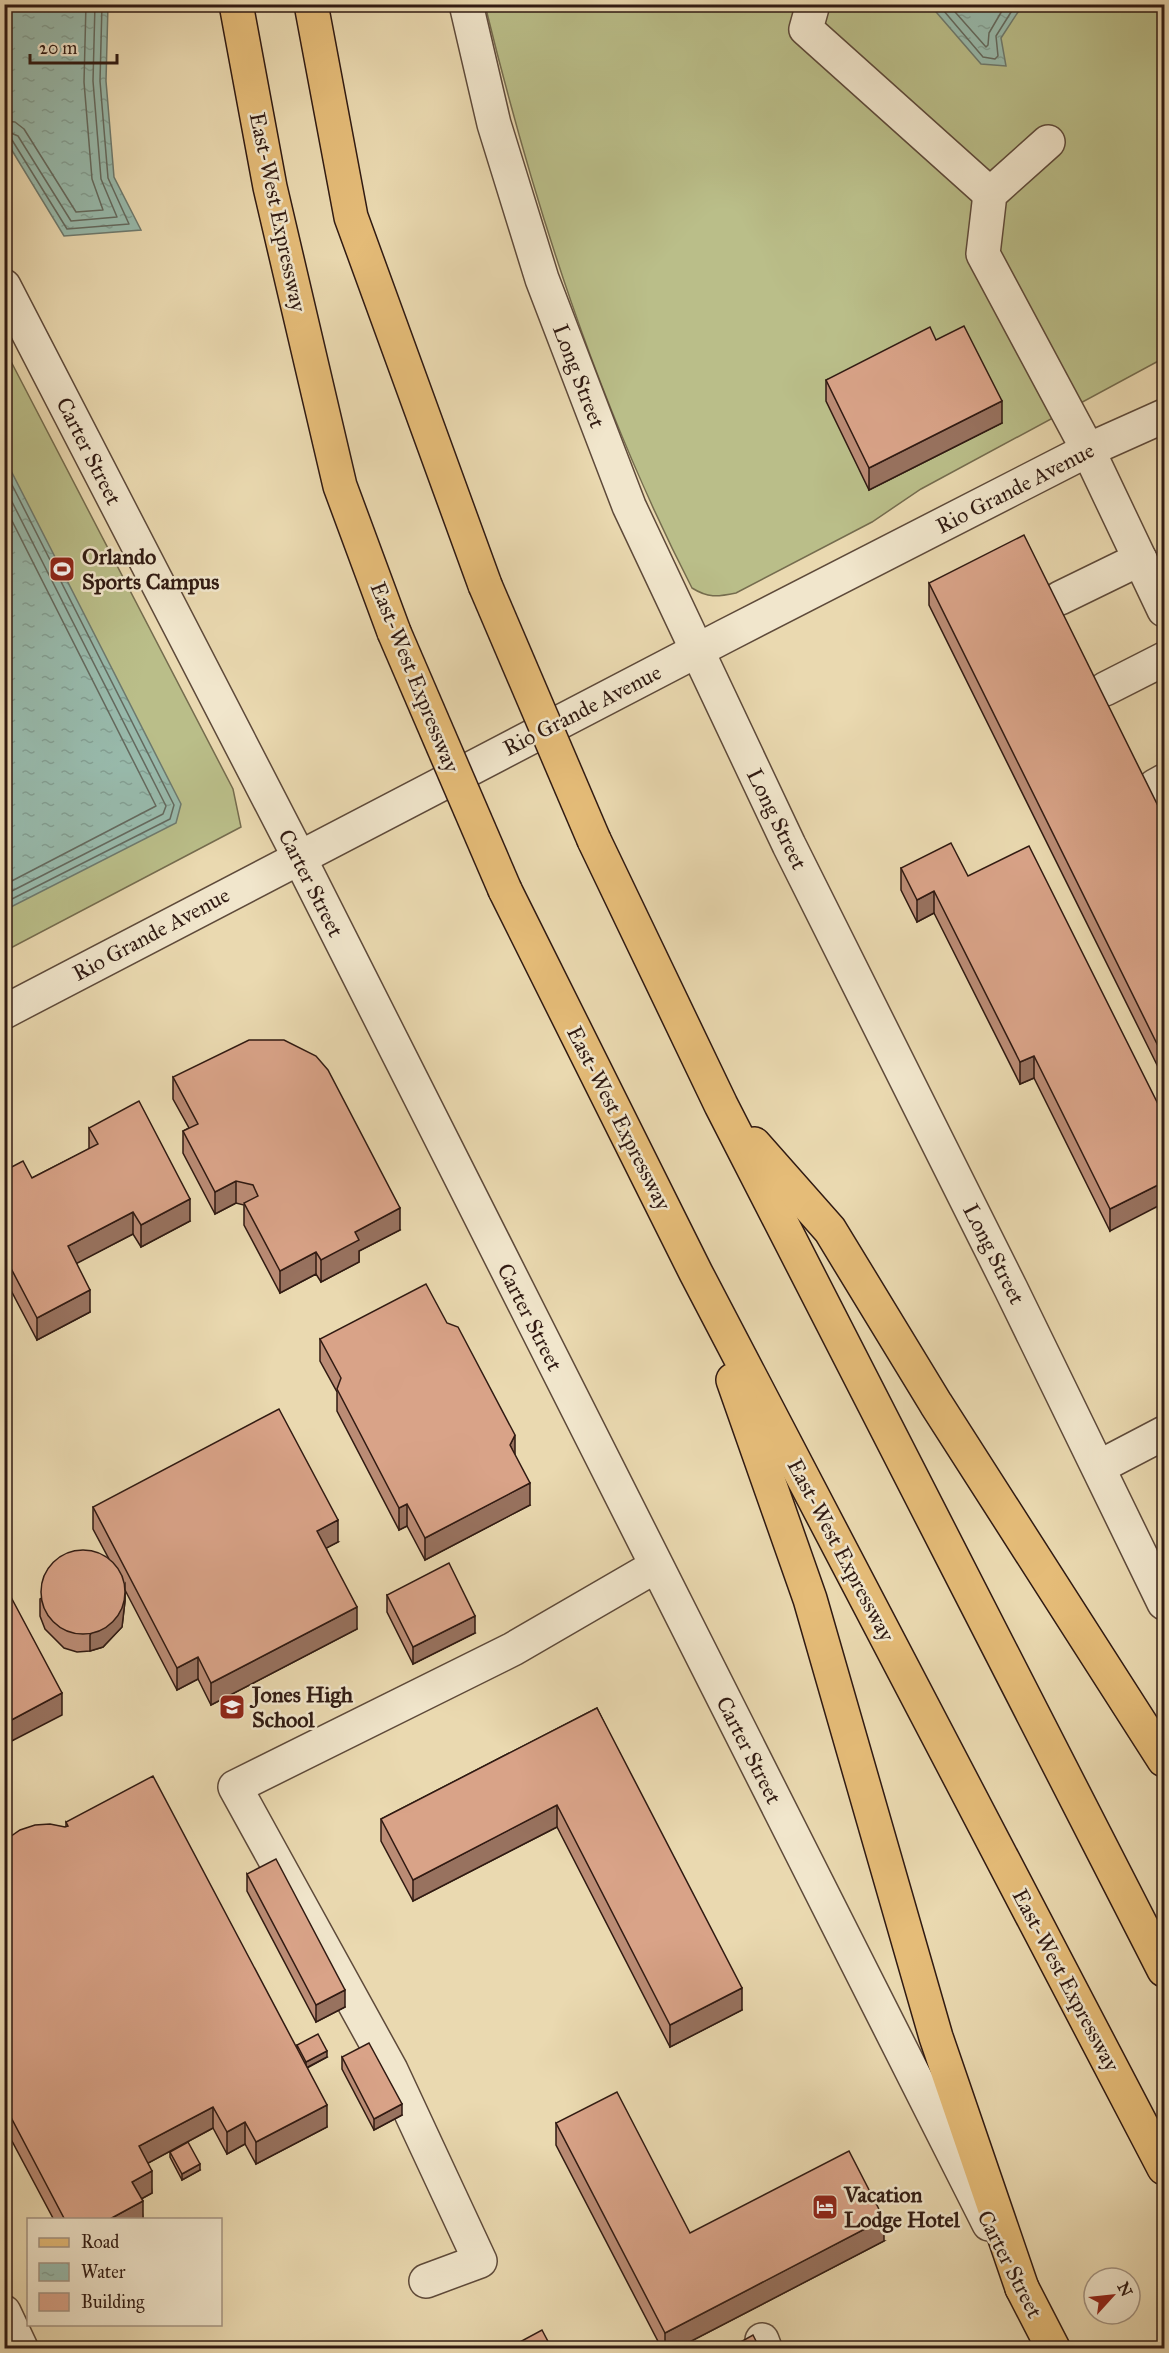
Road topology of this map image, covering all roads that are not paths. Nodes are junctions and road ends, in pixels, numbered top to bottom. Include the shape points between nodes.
1 (236, 4) edge
2 (311, 4) edge
3 (465, 4) edge
4 (813, 4) edge
5 (1048, 142) dead end
6 (990, 194) junction
7 (4, 286) edge
8 (1164, 416) edge
9 (1088, 450) junction
10 (1140, 559) junction
11 (1060, 598) dead end
12 (1164, 610) edge
13 (697, 650) junction
14 (1164, 659) edge
15 (1105, 689) dead end
16 (299, 857) junction
17 (4, 1012) edge
18 (721, 1105) junction
19 (696, 1273) junction
20 (1164, 1433) edge
21 (1099, 1467) junction
22 (656, 1566) junction
23 (1164, 1603) edge
24 (1164, 1761) edge
25 (1164, 1970) edge
26 (1164, 2168) edge
27 (426, 2281) dead end
28 (1022, 2288) junction
29 (4, 2312) edge
30 (21, 2349) edge
31 (1053, 2349) edge

1 - 19 main road, East-West Expressway, bridge via 270,188 340,486 394,632 505,890
2 - 18 main road, bridge via 351,217 485,585 594,840
3 - 13 street, Long Street via 494,124 542,279 629,506
4 - 6 street via 806,28
5 - 6 street
6 - 9 street via 983,254
7 - 16 street, Carter Street
8 - 9 street, Rio Grande Avenue
9 - 10 street
9 - 13 street, Rio Grande Avenue
10 - 11 street
10 - 12 street
13 - 16 street, Rio Grande Avenue
13 - 21 street, Long Street via 789,844
14 - 15 street
16 - 17 street, Rio Grande Avenue
16 - 22 street, Carter Street
18 - 24 main road via 830,1230
18 - 25 main road
19 - 26 main road, East-West Expressway
19 - 28 main road via 810,1599 936,2037
20 - 21 street
21 - 23 street, Long Street
22 - 27 street via 513,1649 234,1787 391,2070 480,2261
22 - 28 street, Carter Street
28 - 31 main road, Carter Street
29 - 30 street

